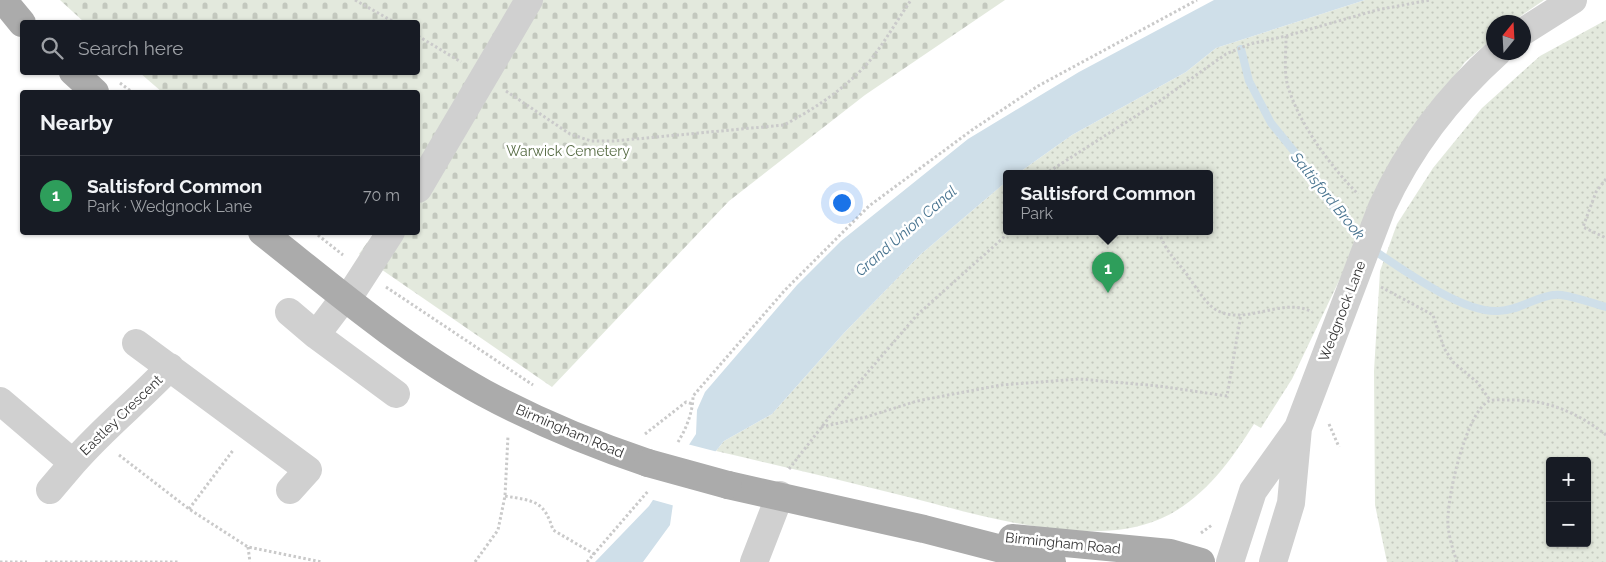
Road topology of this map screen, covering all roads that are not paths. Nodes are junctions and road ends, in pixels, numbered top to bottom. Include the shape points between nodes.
1 (3, 0) edge
2 (529, 0) edge
3 (1573, 0) edge
4 (20, 21) edge
5 (1531, 27) edge
6 (1490, 60) edge
7 (76, 75) edge
8 (93, 90) edge
9 (420, 186) edge
10 (266, 235) edge
11 (389, 235) edge
12 (346, 299) junction
13 (290, 312) dead end
14 (316, 335) junction
15 (136, 342) dead end
16 (170, 367) junction
17 (396, 394) dead end
18 (0, 401) edge
19 (1298, 428) junction
20 (73, 463) junction
21 (50, 490) dead end
22 (290, 490) dead end
23 (777, 494) junction
24 (924, 529) junction
25 (754, 562) edge
26 (1052, 562) edge
27 (1201, 562) edge
28 (1230, 562) edge
29 (1273, 562) edge

1 - 4 main road
2 - 9 street
3 - 5 street
6 - 19 street, Wedgnock Lane via 1456,94 1398,174 1372,232
7 - 8 main road
10 - 12 main road, Birmingham Road
11 - 12 street
12 - 14 street
12 - 23 main road, Birmingham Road, bridge via 482,392 553,428 622,454 648,476 728,484
13 - 14 street
14 - 17 street
15 - 16 street, Eastley Crescent
16 - 20 street, Eastley Crescent via 145,394 95,437
16 - 22 street, Eastley Crescent via 308,470
18 - 20 street, Eastley Crescent
19 - 28 street, Wedgnock Lane via 1254,490
19 - 29 street, Wedgnock Lane via 1291,503
20 - 21 street, Eastley Crescent
23 - 24 main road, Birmingham Road
23 - 25 street
24 - 26 main road, Birmingham Road
24 - 27 main road, Birmingham Road via 1170,553

